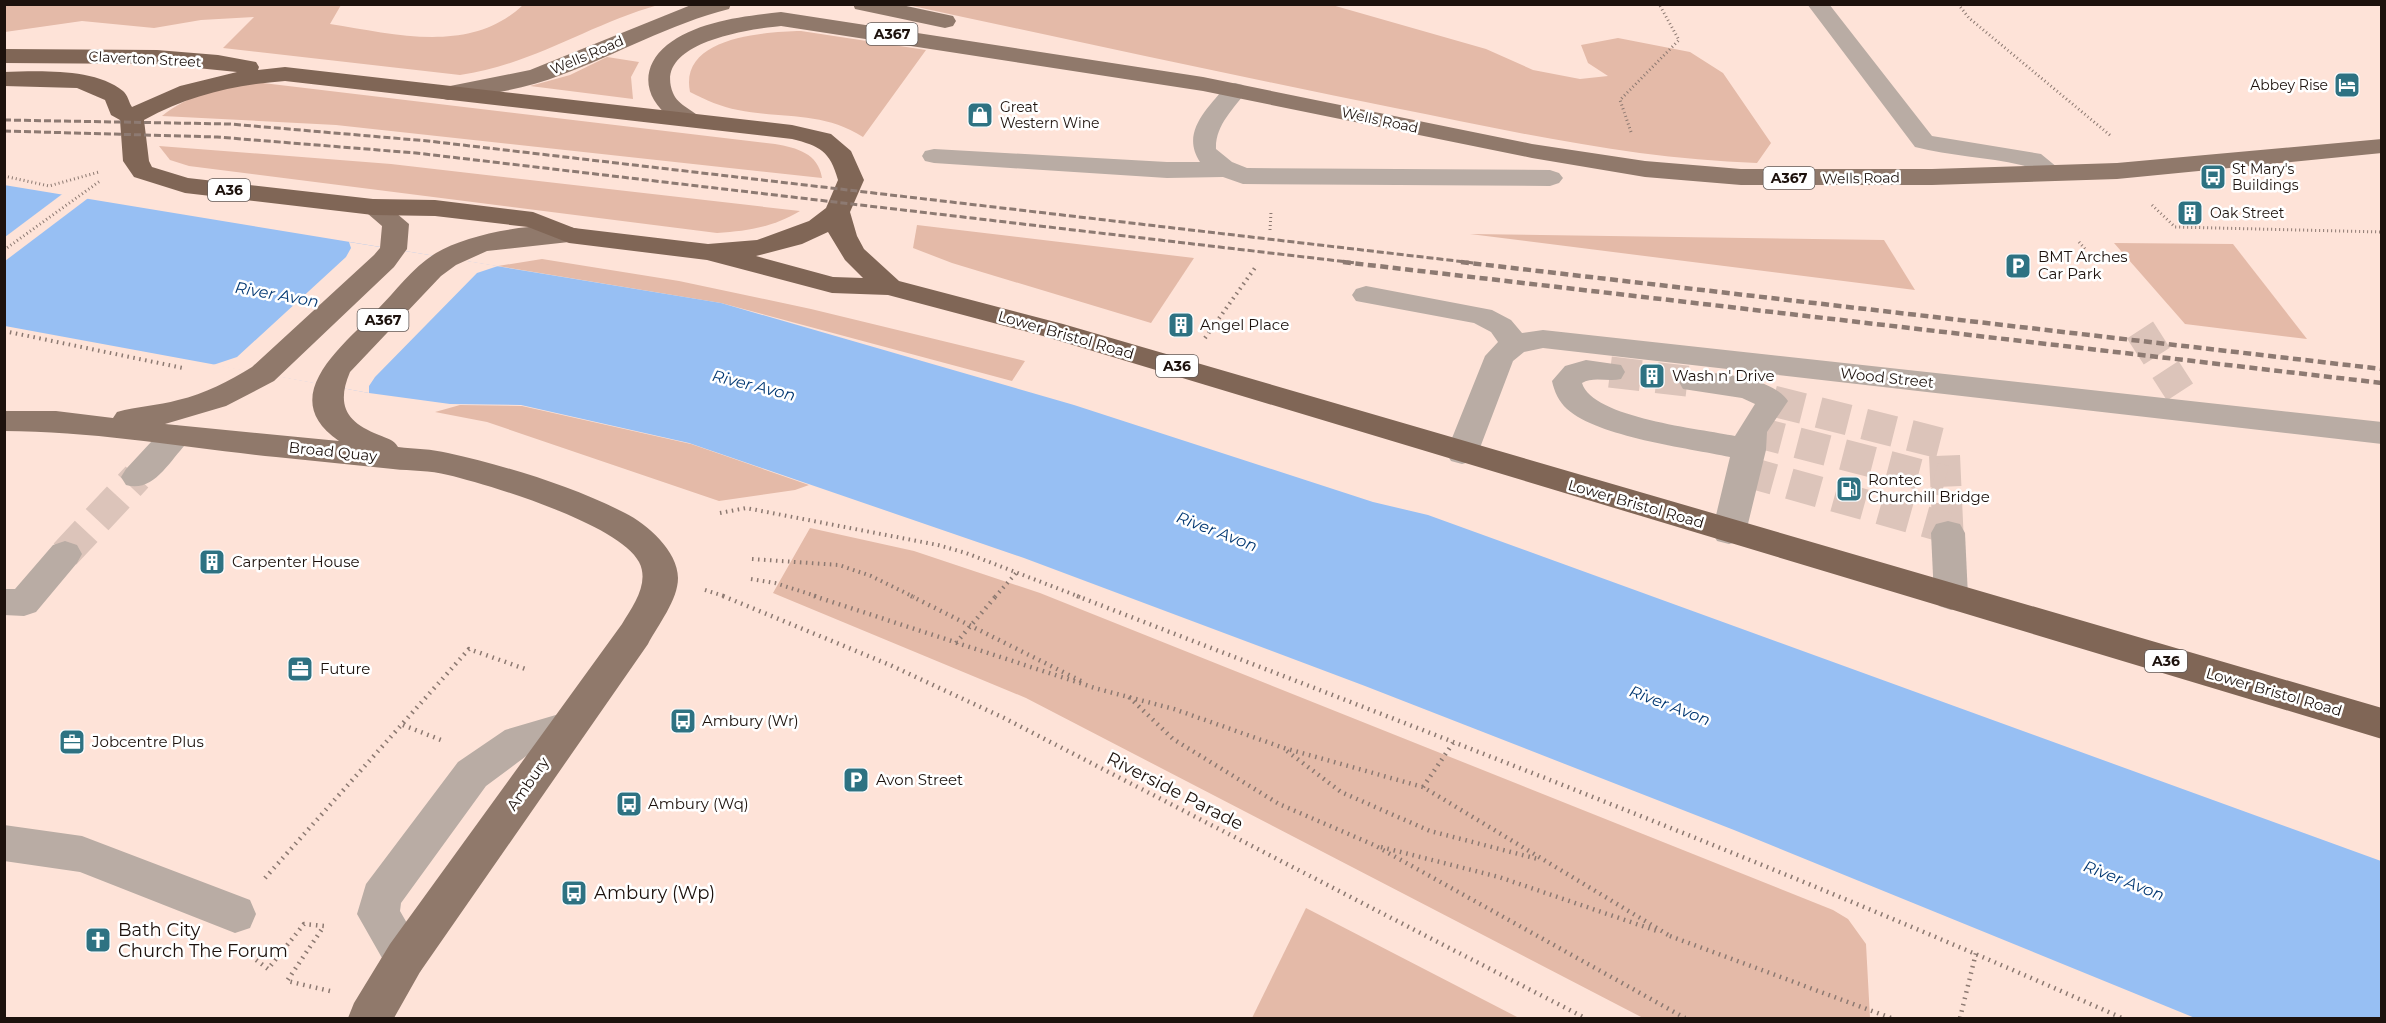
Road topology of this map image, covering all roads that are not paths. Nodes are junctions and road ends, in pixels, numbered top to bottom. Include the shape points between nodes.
1 (722, 4) edge
2 (863, 4) edge
3 (1817, 4) edge
4 (965, 25) dead end
5 (987, 29) dead end
6 (4, 56) edge
7 (285, 74) junction
8 (4, 79) edge
9 (1203, 84) junction
10 (1235, 90) junction
11 (448, 93) junction
12 (132, 117) junction
13 (692, 121) junction
14 (2382, 146) edge
15 (934, 156) dead end
16 (1222, 169) junction
17 (2050, 172) junction
18 (1550, 178) dead end
19 (373, 207) junction
20 (837, 212) junction
21 (568, 235) junction
22 (708, 252) junction
23 (889, 287) junction
24 (1366, 295) dead end
25 (1515, 344) junction
26 (1610, 372) tunnel mouth
27 (1694, 382) tunnel mouth
28 (4, 421) edge
29 (56, 421) junction
30 (2382, 433) edge
31 (175, 436) junction
32 (1750, 450) junction
33 (1462, 453) junction
34 (446, 463) junction
35 (137, 477) tunnel mouth
36 (1729, 532) junction
37 (1948, 533) tunnel mouth
38 (646, 545) joint
39 (65, 554) tunnel mouth
40 (1952, 597) junction
41 (4, 602) edge
42 (2382, 724) edge
43 (566, 728) junction
44 (4, 843) edge
45 (235, 914) road end
46 (405, 958) junction
47 (370, 1018) edge

1 - 11 main road, Wells Road via 665,20 551,71 490,88
2 - 4 main road, A367
3 - 17 street via 1924,142 2032,159
5 - 9 main road, Wells Road / A367 via 1066,44
6 - 7 highway, Claverton Street via 168,58
7 - 11 highway
7 - 12 highway via 200,85 163,99
8 - 12 highway via 58,79 103,89 116,97 119,110
9 - 10 main road, Wells Road / A367
9 - 13 main road, Wells Road / A367 via 817,22 770,20 715,31 687,43 666,58 658,85 666,101
10 - 16 street via 1205,129 1202,143 1208,158
10 - 17 main road, Wells Road / A367 via 1532,151 1645,169 1828,179
11 - 13 highway
12 - 19 highway, A36 via 136,161 143,171 161,179
13 - 20 highway via 822,139 839,150 851,180
14 - 17 main road, Wells Road / A367 via 2150,169
15 - 16 street via 1167,170
16 - 18 street via 1243,176 1267,177
19 - 21 highway, A36 via 435,208 533,220
19 - 29 main road, A367 via 396,224 393,249 263,374 192,409 120,421
20 - 22 highway, A36 via 818,227 793,238 759,248
20 - 23 highway via 839,231 848,246
21 - 22 highway, A36
21 - 34 main road, A367 via 496,240 447,258 336,370 327,402 347,434 367,444
22 - 23 highway, Lower Bristol Road / A36 via 832,285
23 - 33 highway, Lower Bristol Road / A36 via 1053,330
24 - 25 street via 1482,316 1501,326
25 - 30 street, Wood Street via 1543,339 2186,402
25 - 33 street via 1500,356
26 - 32 street via 1586,369 1572,374 1567,381 1569,392 1578,403 1610,419
27 - 32 street via 1749,389 1773,401 1752,431
28 - 29 main road, Broad Quay
29 - 31 main road, Broad Quay
31 - 34 main road, Broad Quay
31 - 35 street
32 - 36 street
33 - 36 highway, Lower Bristol Road / A36
34 - 38 main road, Broad Quay via 530,488 615,522
36 - 40 highway, Lower Bristol Road / A36
37 - 40 street
38 - 43 main road, Ambury via 661,578 654,601 635,634
39 - 41 street via 24,603
40 - 42 highway, Lower Bristol Road / A36
43 - 46 main road, Ambury
43 - 46 street via 518,741 472,774 381,897 378,914
44 - 45 street via 82,854
46 - 47 main road, Ambury

